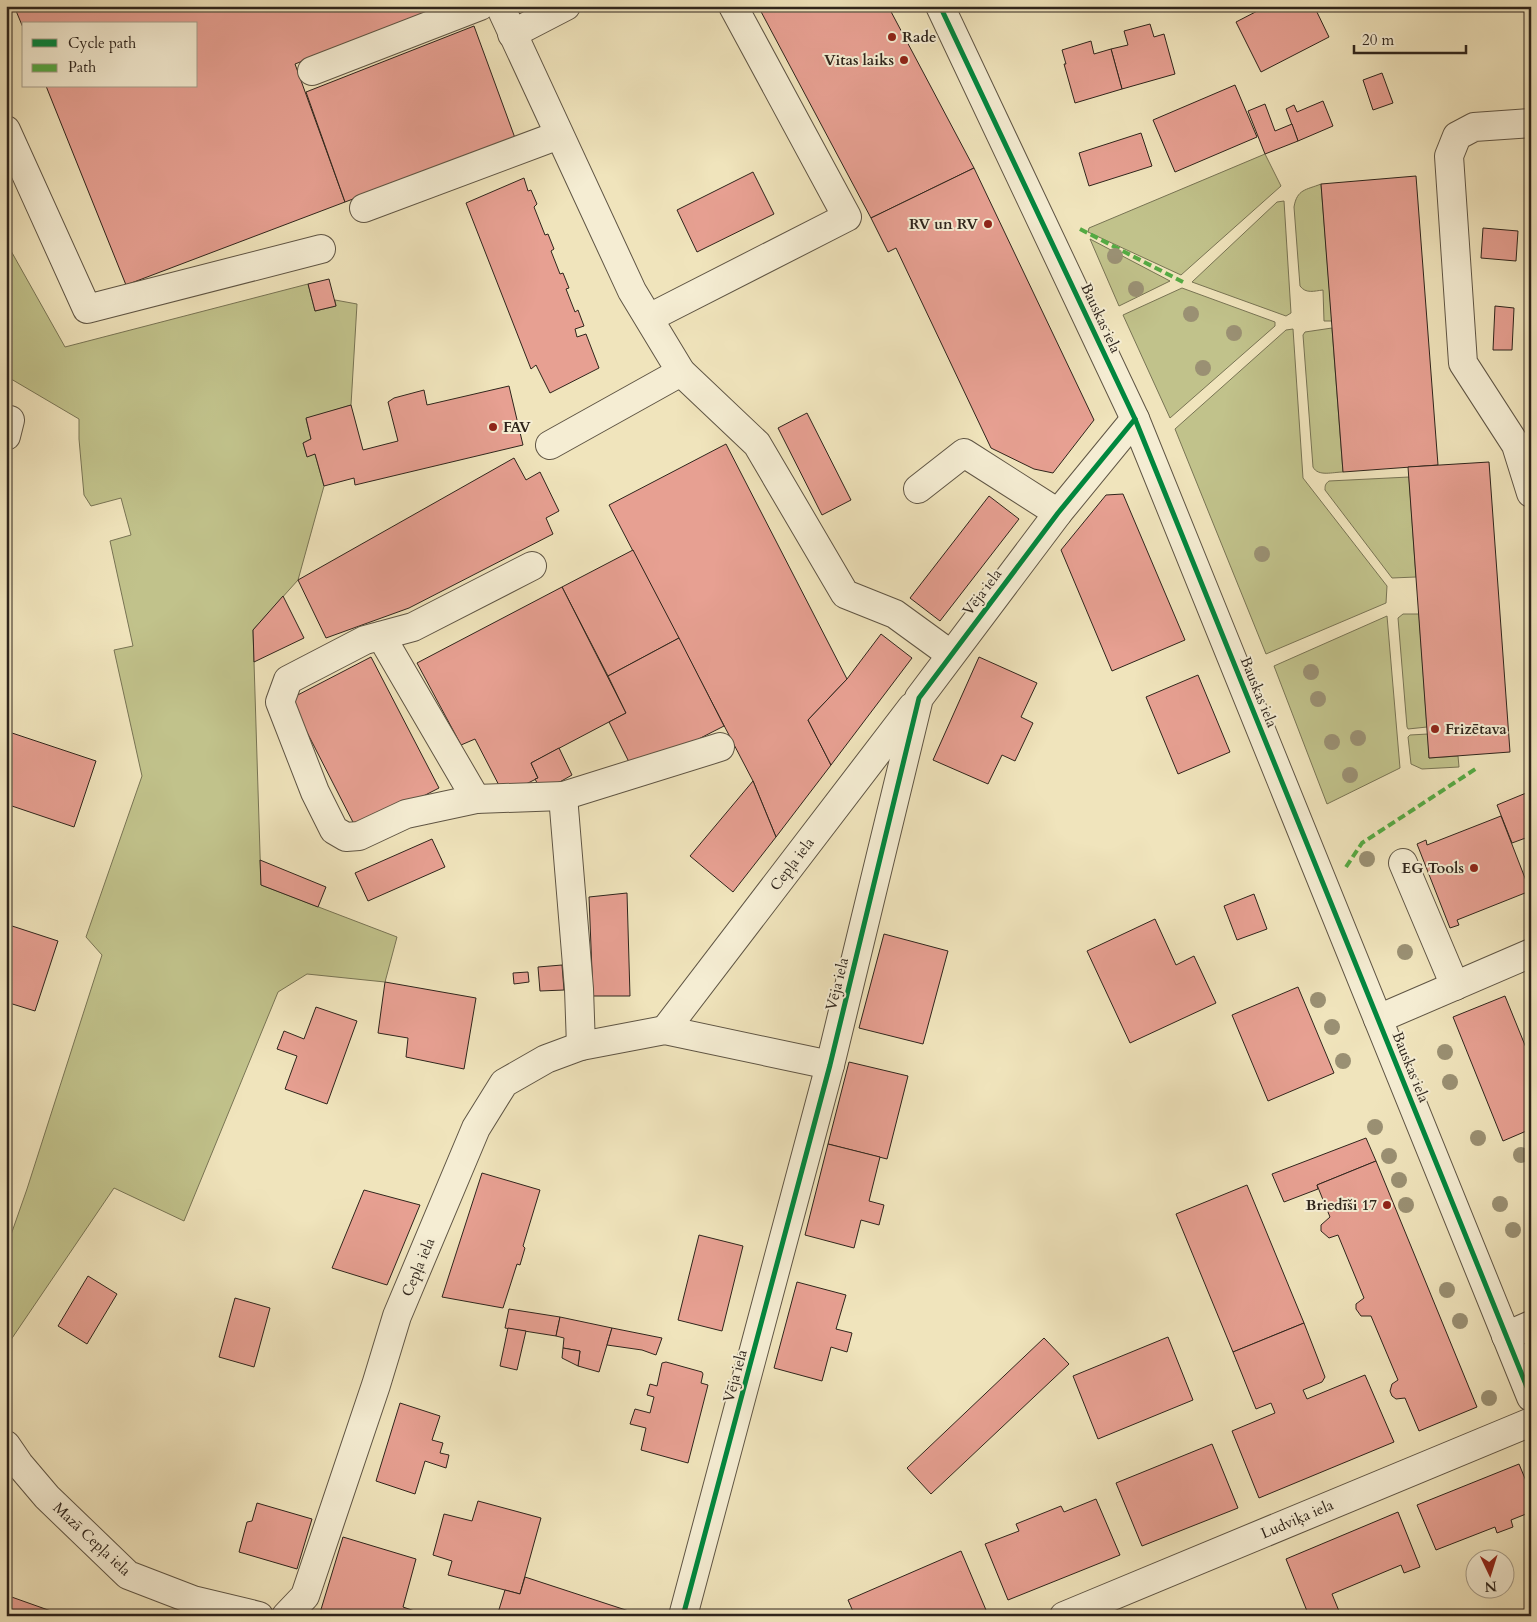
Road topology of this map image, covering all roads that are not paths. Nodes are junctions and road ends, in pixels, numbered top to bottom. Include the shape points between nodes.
1 (480, 6) edge
2 (500, 6) edge
3 (566, 6) edge
4 (733, 6) edge
5 (940, 6) edge
6 (512, 34) junction
7 (312, 71) dead end
8 (1531, 123) edge
9 (6, 130) edge
10 (559, 134) junction
11 (364, 208) dead end
12 (321, 249) dead end
13 (649, 318) junction
14 (681, 372) junction
15 (6, 419) edge
16 (1135, 419) junction
17 (6, 436) edge
18 (550, 445) dead end
19 (918, 489) dead end
20 (1531, 493) edge
21 (1058, 513) junction
22 (532, 566) dead end
23 (381, 636) junction
24 (950, 654) junction
25 (919, 698) junction
26 (720, 747) dead end
27 (562, 796) junction
28 (476, 800) junction
29 (1404, 863) dead end
30 (1531, 953) edge
31 (1455, 986) junction
32 (1378, 1019) junction
33 (665, 1030) junction
34 (581, 1046) junction
35 (830, 1065) junction
36 (1531, 1325) edge
37 (1506, 1336) junction
38 (1531, 1397) edge
39 (1531, 1422) edge
40 (6, 1445) edge
41 (259, 1616) edge
42 (286, 1616) edge
43 (684, 1616) edge
44 (1064, 1616) edge

1 - 7 street
2 - 6 street
3 - 6 street
4 - 13 street via 847,217
5 - 16 street, Bauskas iela
6 - 10 street
8 - 20 street via 1474,127 1457,136 1450,156 1463,363 1516,445
9 - 12 street via 87,309
10 - 11 street
10 - 13 street via 632,291
13 - 14 street
14 - 18 street
14 - 24 street via 757,444 845,594 895,614
15 - 17 street via 10,420
16 - 21 street, Vēja iela
16 - 32 street, Bauskas iela
19 - 21 street via 964,453
21 - 24 street, Vēja iela
22 - 23 street via 413,628
23 - 28 street
23 - 28 street via 365,640 288,680 280,702 334,830 346,837 359,836 406,814
24 - 25 street, Vēja iela
25 - 33 street, Cepļa iela
25 - 35 street, Vēja iela
26 - 27 street
27 - 28 street
27 - 34 street via 580,989
29 - 31 street
30 - 31 street
31 - 32 street
32 - 37 street, Bauskas iela
33 - 34 street, Cepļa iela
33 - 35 street, Cepļa iela
34 - 42 street, Cepļa iela via 546,1059 504,1083 476,1128 397,1316 305,1596
35 - 43 street, Vēja iela
36 - 37 street
37 - 38 street, Bauskas iela
39 - 44 street, Ludviķa iela
40 - 41 street, Mazā Cepļa iela via 47,1497 128,1575 193,1600

